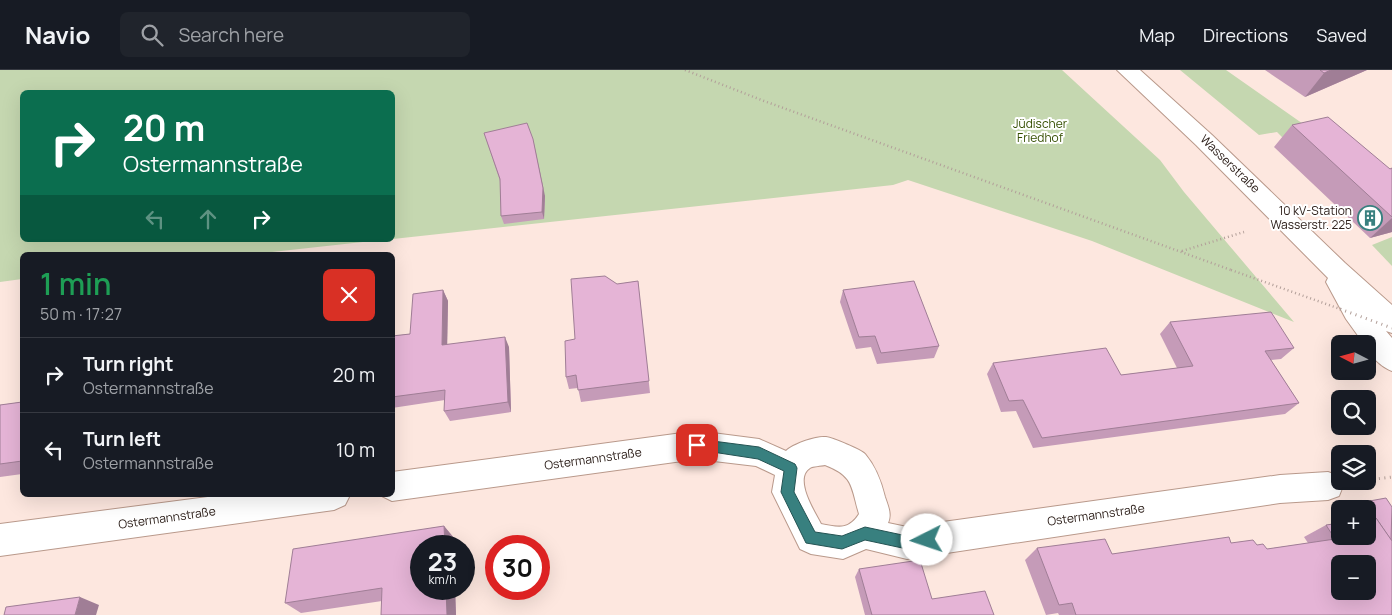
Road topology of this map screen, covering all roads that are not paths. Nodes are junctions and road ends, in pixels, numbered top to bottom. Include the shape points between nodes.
1 (1126, 70) edge
2 (1329, 263) junction
3 (1392, 322) edge
4 (1392, 359) edge
5 (791, 468) junction
6 (1328, 486) dead end
7 (395, 487) edge
8 (319, 497) edge
9 (865, 533) junction
10 (0, 540) edge

1 - 2 street, Wasserstraße via 1190,125
2 - 3 street, Wasserstraße
2 - 4 street, Wasserstraße via 1355,312
5 - 7 street, Ostermannstraße via 759,453 697,445
5 - 9 street via 788,492 811,538 842,543
5 - 9 street via 801,456 826,451 853,462 864,477 875,516
6 - 9 street, Ostermannstraße via 1280,489 907,543
8 - 10 street, Ostermannstraße

